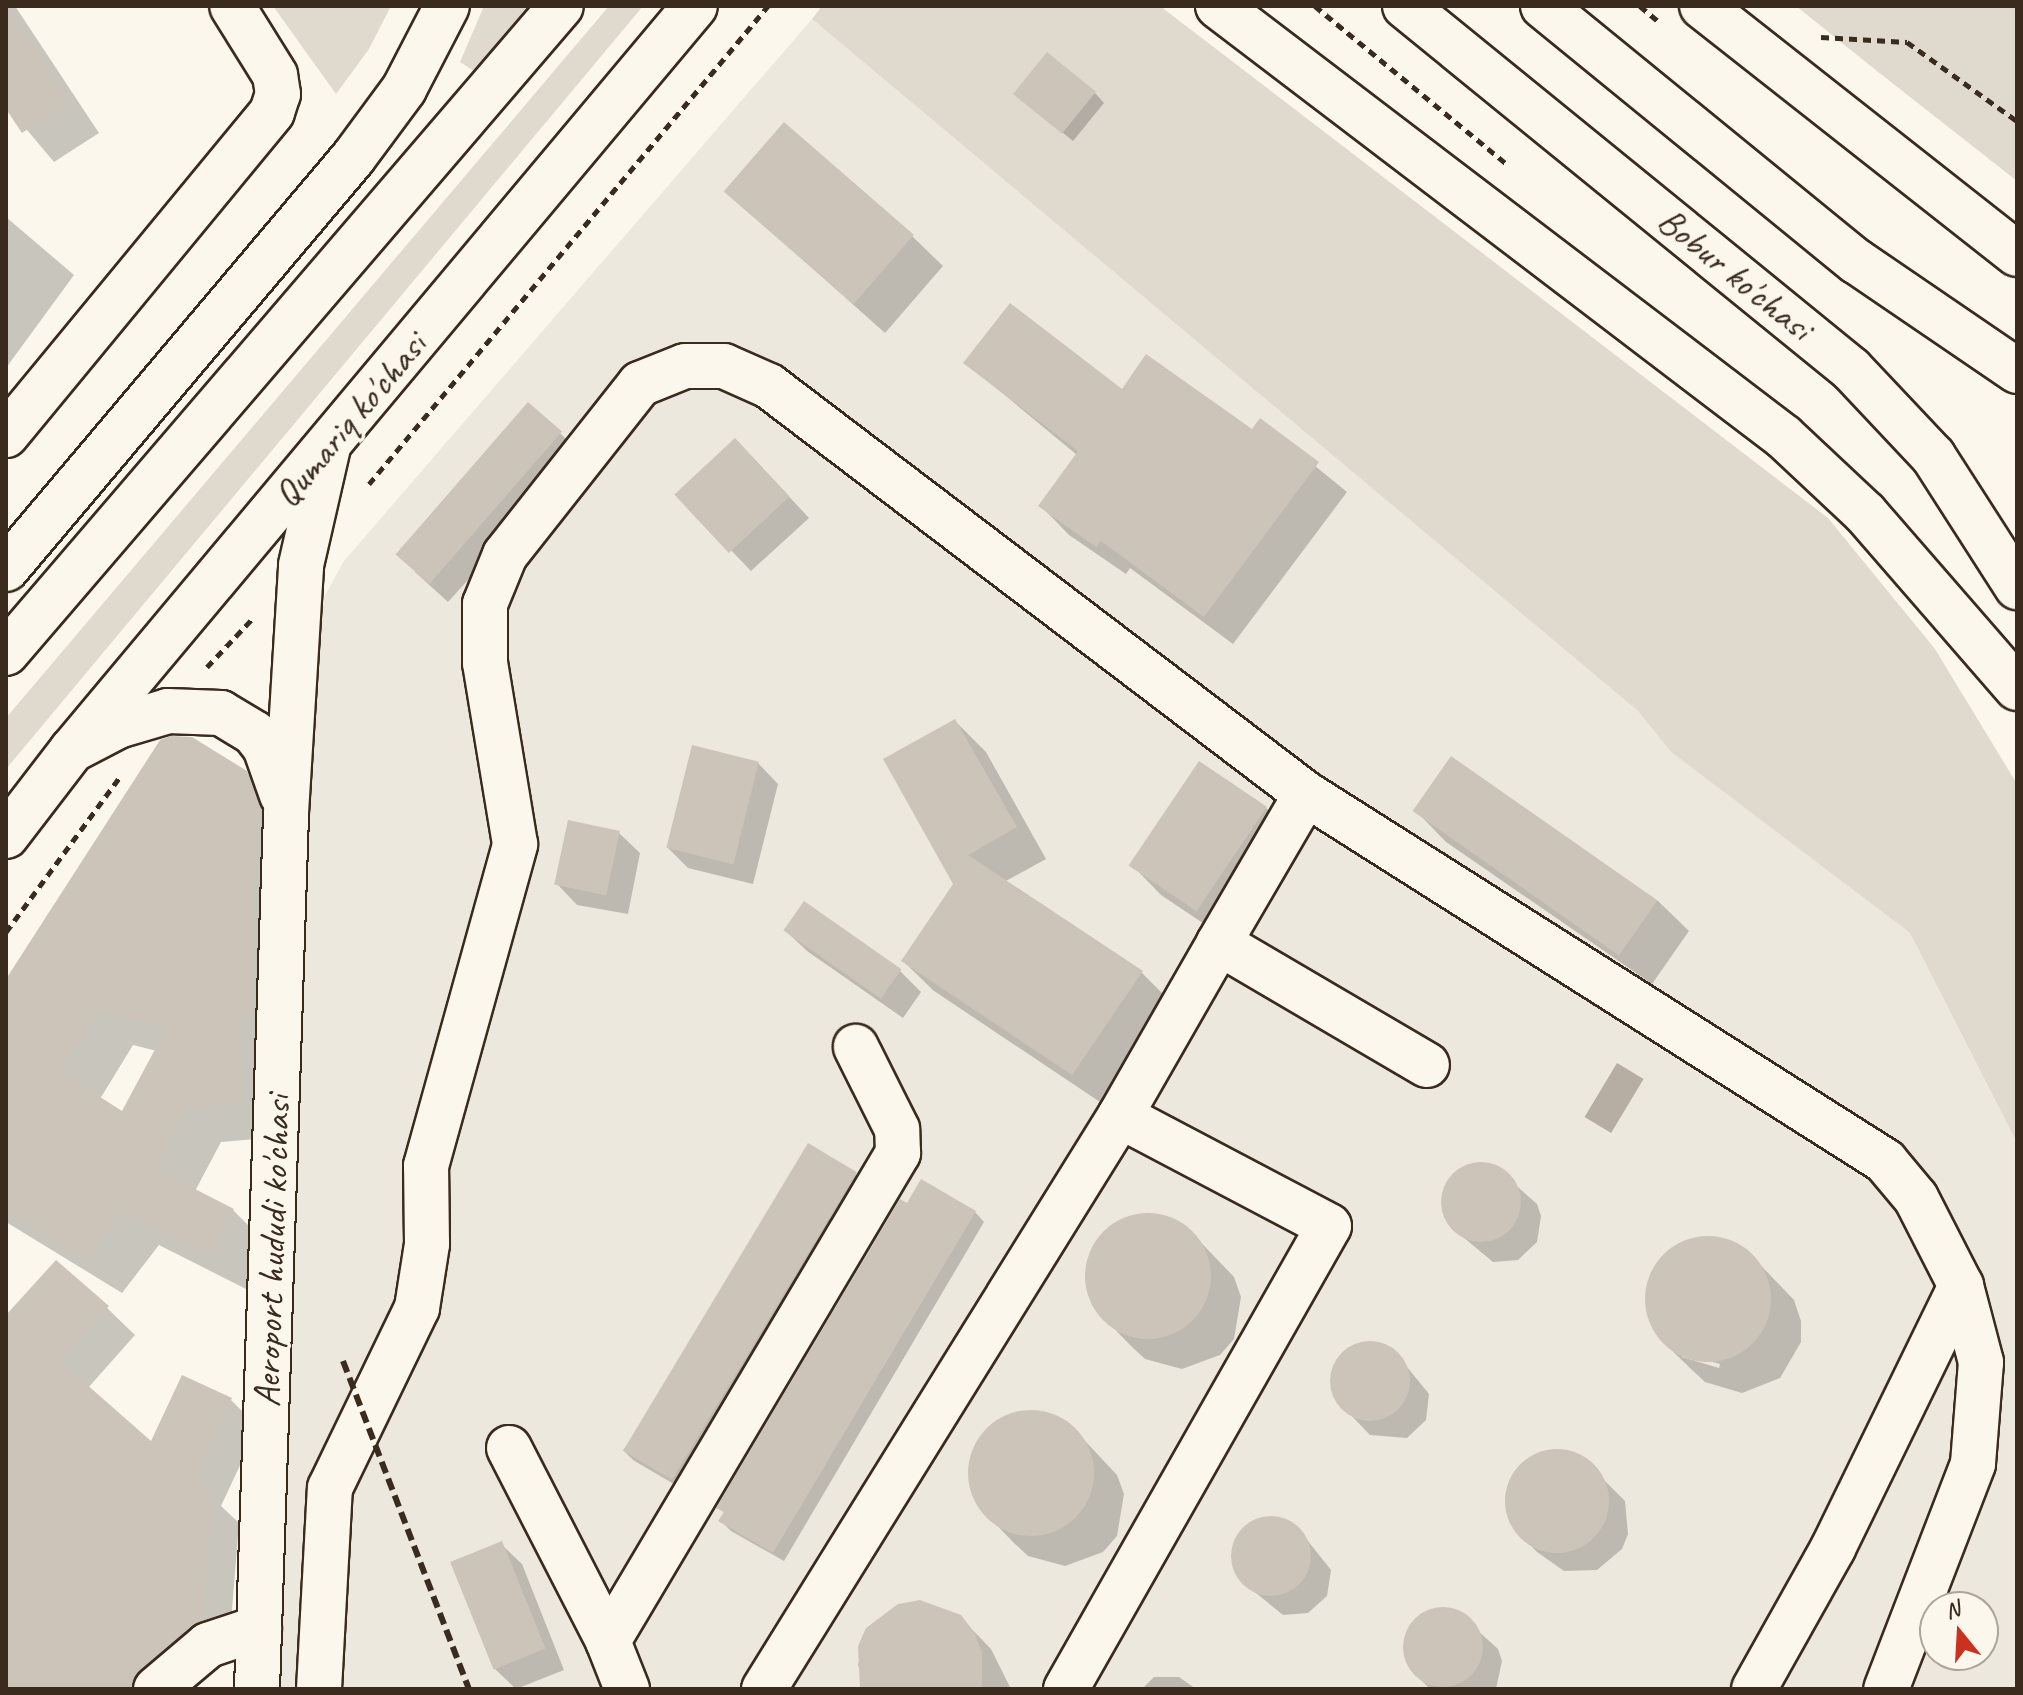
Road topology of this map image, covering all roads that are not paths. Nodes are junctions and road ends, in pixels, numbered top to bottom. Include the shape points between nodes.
1 (232, 6) edge
2 (447, 6) edge
3 (561, 6) edge
4 (695, 6) edge
5 (1218, 6) edge
6 (1405, 6) edge
7 (1543, 6) edge
8 (1702, 6) edge
9 (2017, 254) edge
10 (2017, 371) edge
11 (6, 435) edge
12 (328, 447) junction
13 (6, 569) edge
14 (2017, 587) edge
15 (6, 653) edge
16 (2017, 688) edge
17 (72, 750) junction
18 (1306, 794) junction
19 (286, 813) junction
20 (6, 836) edge
21 (1219, 943) junction
22 (856, 1047) dead end
23 (1427, 1065) dead end
24 (1120, 1116) junction
25 (1961, 1286) junction
26 (509, 1448) dead end
27 (259, 1628) junction
28 (608, 1641) junction
29 (156, 1689) edge
30 (257, 1689) edge
31 (319, 1689) edge
32 (627, 1689) edge
33 (764, 1689) edge
34 (1066, 1689) edge
35 (1754, 1689) edge
36 (1886, 1689) edge

1 - 11 main road via 275,75 278,94 272,112
2 - 13 main road via 404,89 353,158
3 - 15 main road
4 - 12 main road, Qumariq ko'chasi
5 - 16 main road via 1784,437 1865,513
6 - 14 main road, Bobur ko'chasi via 1802,327 1879,397 1933,456
7 - 10 main road via 1856,261
8 - 9 main road
12 - 17 main road, Qumariq ko'chasi
12 - 19 main road, Aeroport hududi ko'chasi via 301,565
17 - 19 main road, Aeroport hududi ko'chasi via 118,726 168,711 221,713 254,733 275,766
17 - 20 main road, Qumariq ko'chasi
18 - 21 main road
18 - 25 main road via 1885,1161 1916,1198
18 - 31 main road via 769,386 724,366 685,366 640,384 505,555 485,604 485,663 515,844 426,1166 427,1244 417,1308 330,1488
19 - 27 main road, Aeroport hududi ko'chasi
21 - 23 main road
21 - 24 main road
22 - 28 main road via 897,1129 898,1153
24 - 33 main road
24 - 34 main road via 1329,1226
25 - 35 main road via 1833,1548
25 - 36 main road via 1981,1362 1973,1464
26 - 28 main road
27 - 29 main road via 208,1645
27 - 30 main road, Aeroport hududi ko'chasi
28 - 32 main road

